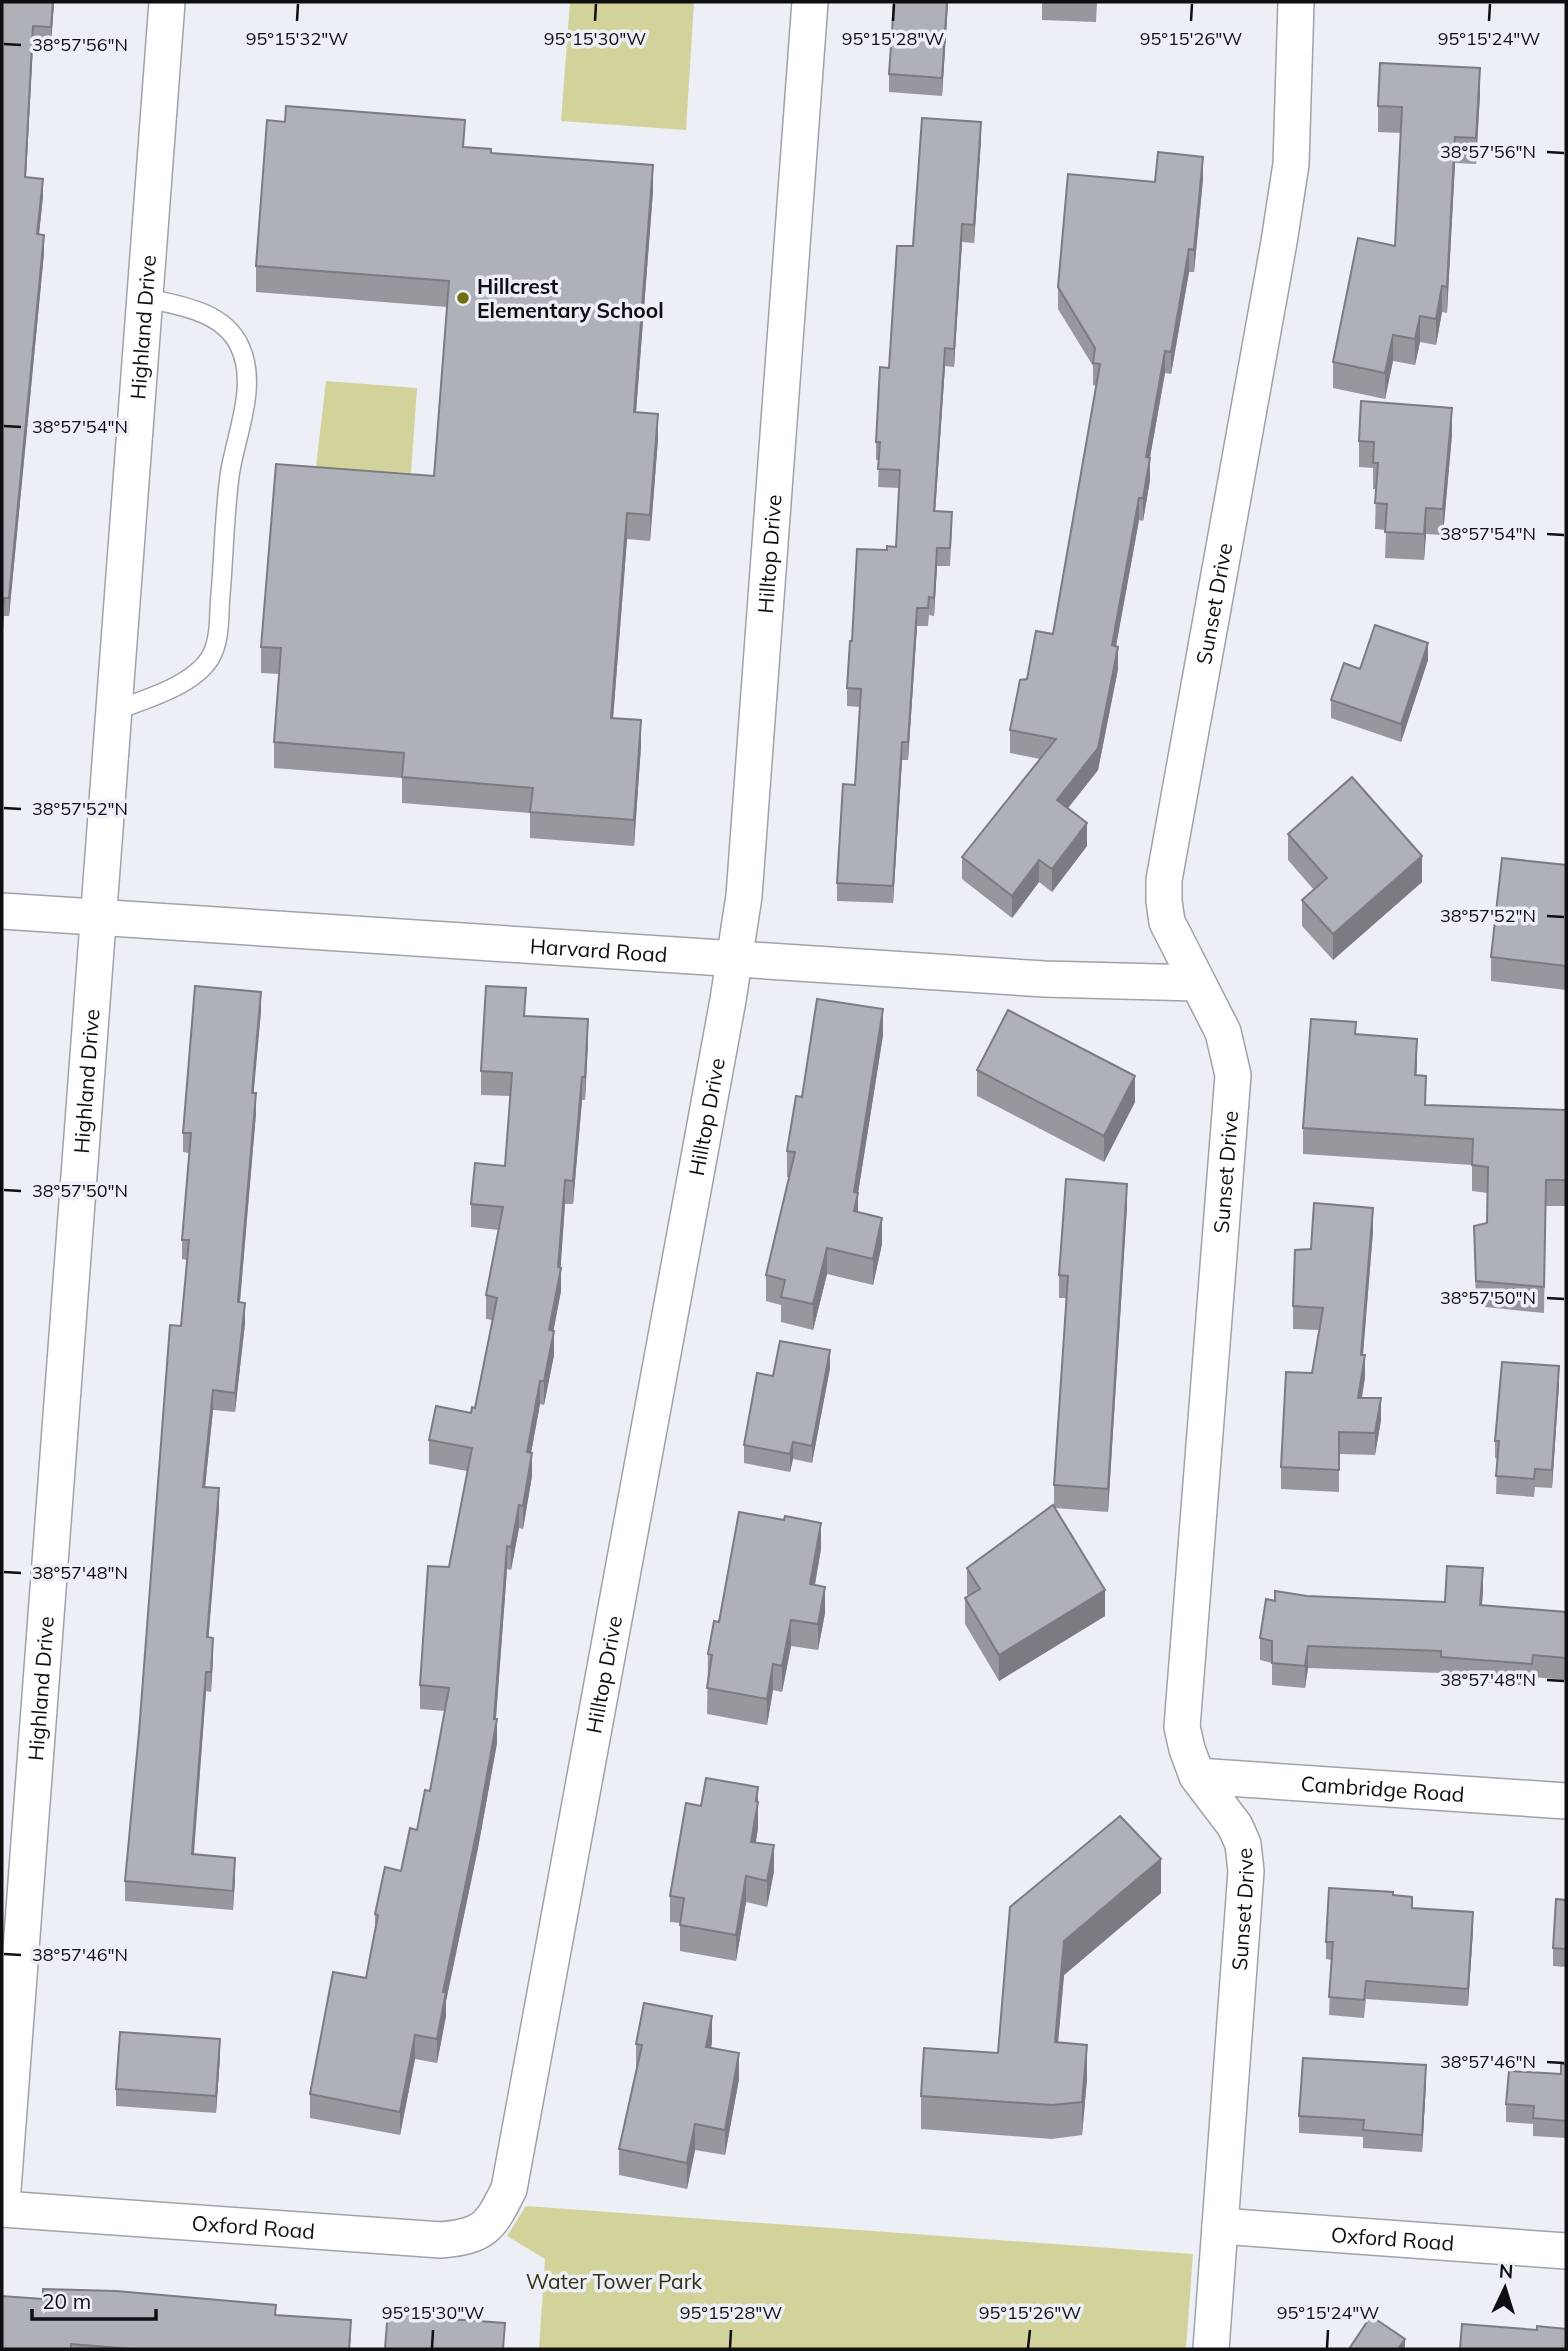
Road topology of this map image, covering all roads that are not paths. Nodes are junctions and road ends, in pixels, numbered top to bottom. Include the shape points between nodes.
1 (167, 2) edge
2 (810, 2) edge
3 (1296, 2) edge
4 (145, 298) junction
5 (114, 711) junction
6 (2, 911) edge
7 (98, 918) junction
8 (735, 959) junction
9 (1197, 983) junction
10 (1197, 1776) junction
11 (1566, 1801) edge
12 (2, 2203) edge
13 (2, 2209) edge
14 (496, 2216) joint
15 (1220, 2225) junction
16 (1566, 2251) edge
17 (1211, 2349) edge

1 - 4 street, Highland Drive
2 - 8 street, Hilltop Drive via 744,897
3 - 9 street, Sunset Drive via 1291,164 1164,880 1167,922
4 - 5 street, Highland Drive
4 - 5 lane via 194,309 223,324 240,346 247,370 246,396 230,474 218,632 210,658 190,679
5 - 7 street, Highland Drive
6 - 7 street, Harvard Road
7 - 8 street, Harvard Road
7 - 12 street, Highland Drive
8 - 9 street, Harvard Road via 1044,979
8 - 14 street, Hilltop Drive via 509,2189
9 - 10 street, Sunset Drive via 1223,1032 1233,1075 1183,1699 1182,1727
10 - 11 street, Cambridge Road
10 - 15 street, Sunset Drive via 1235,1826 1244,1844 1247,1871
13 - 14 street, Oxford Road via 441,2241 467,2238
15 - 16 street, Oxford Road
15 - 17 street, Sunset Drive

